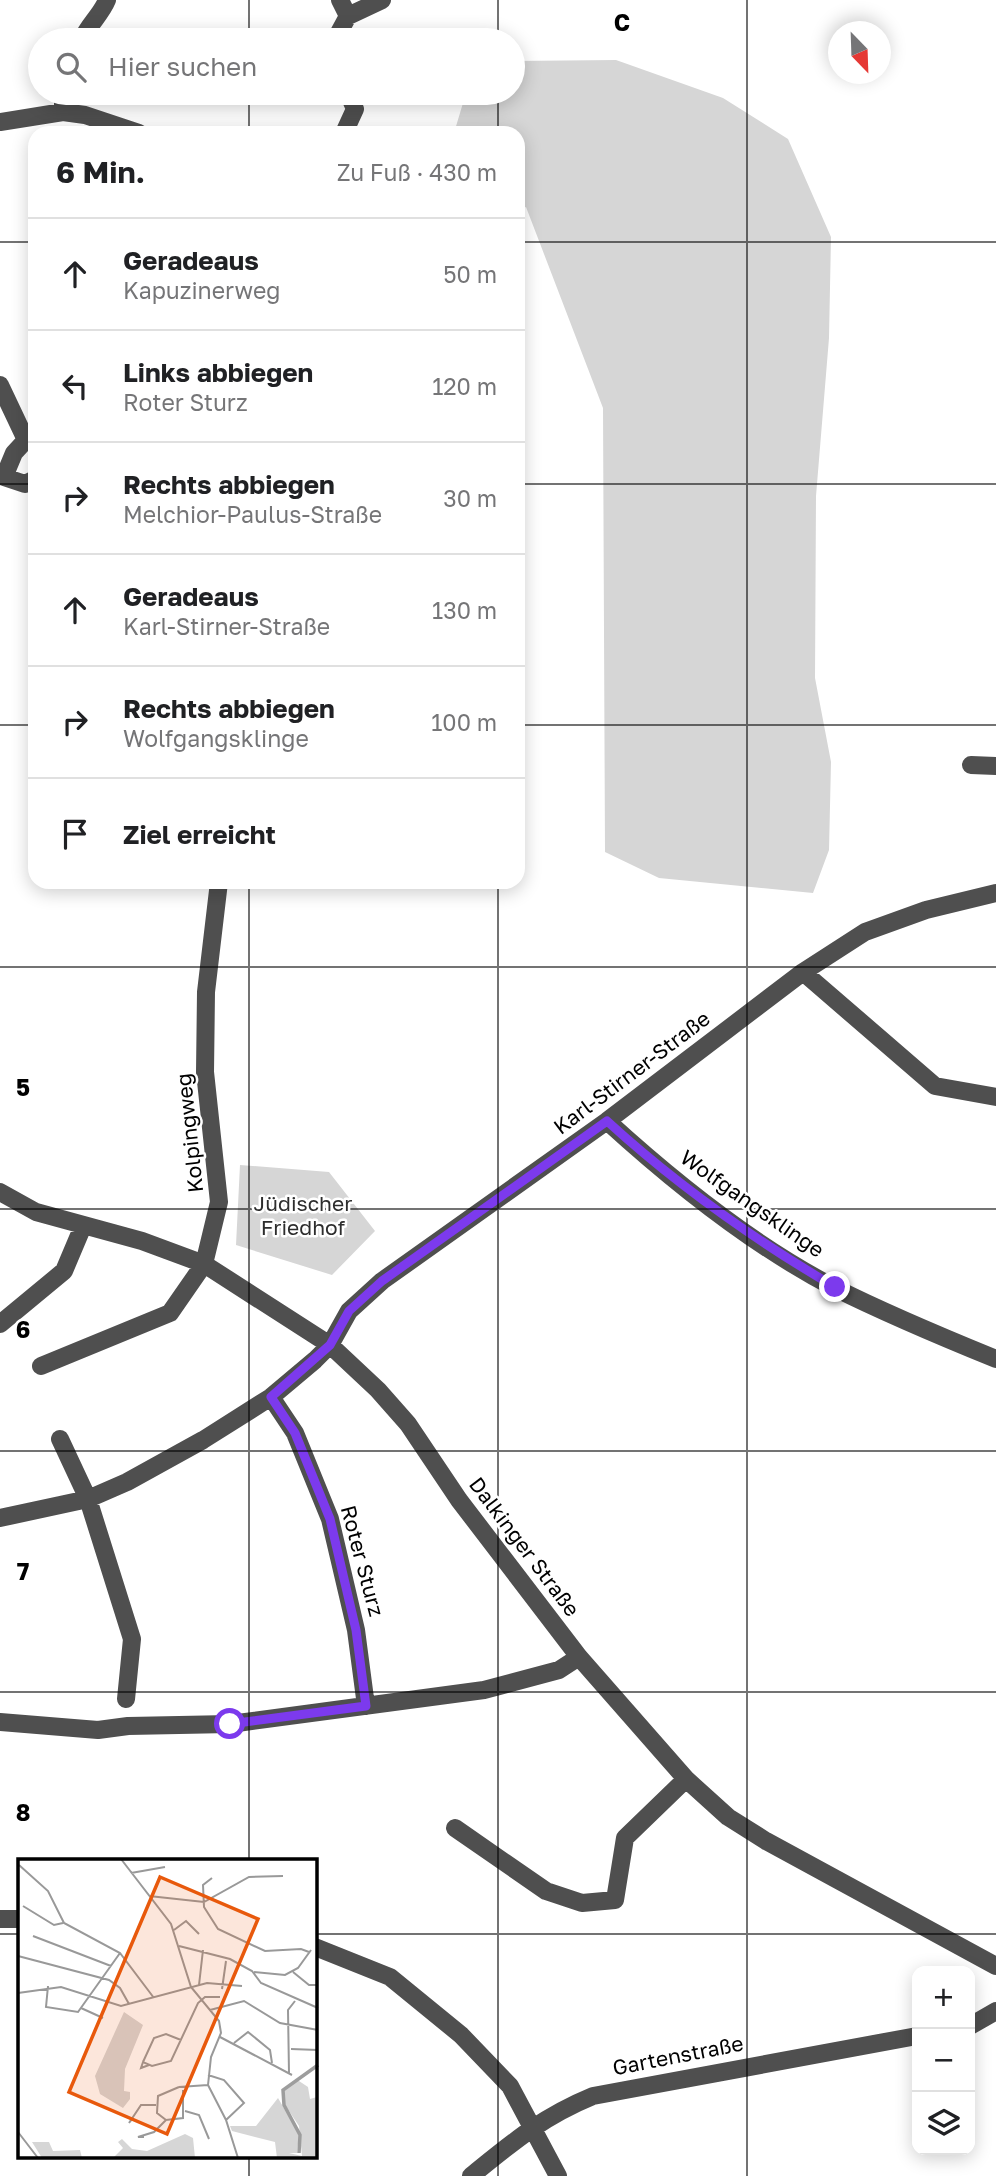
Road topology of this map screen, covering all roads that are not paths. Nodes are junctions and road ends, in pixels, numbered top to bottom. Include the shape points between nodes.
1 (107, 0) edge
2 (382, 0) edge
3 (344, 8) edge
4 (90, 28) edge
5 (338, 28) edge
6 (63, 105) edge
7 (353, 105) edge
8 (63, 111) junction
9 (0, 122) edge
10 (118, 126) edge
11 (347, 126) edge
12 (0, 385) edge
13 (28, 436) edge
14 (28, 442) edge
15 (2, 478) edge
16 (28, 483) edge
17 (971, 765) dead end
18 (996, 766) edge
19 (218, 889) edge
20 (996, 893) edge
21 (803, 972) junction
22 (996, 1097) edge
23 (607, 1121) junction
24 (1, 1193) edge
25 (83, 1226) junction
26 (204, 1264) junction
27 (0, 1324) edge
28 (330, 1345) junction
29 (996, 1359) edge
30 (40, 1366) dead end
31 (271, 1397) junction
32 (60, 1438) dead end
33 (88, 1499) junction
34 (0, 1518) edge
35 (579, 1657) junction
36 (126, 1699) dead end
37 (366, 1706) junction
38 (0, 1722) edge
39 (686, 1779) junction
40 (455, 1828) dead end
41 (0, 1919) edge
42 (18, 1919) edge
43 (317, 1948) edge
44 (996, 1966) edge
45 (996, 2011) edge
46 (975, 2023) edge
47 (912, 2037) edge
48 (533, 2126) junction
49 (471, 2176) edge
50 (558, 2176) edge

1 - 4 street
2 - 3 street
3 - 5 street
6 - 8 street
7 - 11 street
8 - 9 street
8 - 10 street
12 - 13 street
14 - 15 street via 14,453
15 - 16 street
17 - 18 street
19 - 26 street, Kolpingweg via 206,992 205,1072 219,1202
20 - 21 street, Karl-Stirner-Straße via 926,910 865,932
21 - 22 street via 936,1086
21 - 23 street, Karl-Stirner-Straße
23 - 28 street, Karl-Stirner-Straße via 382,1281 349,1311
23 - 29 street, Wolfgangsklinge via 654,1164 781,1256 835,1287
24 - 25 street, Dalkinger Straße via 36,1212
25 - 26 street, Dalkinger Straße
25 - 27 street via 64,1270
26 - 28 street, Dalkinger Straße
26 - 30 street, Kolpingweg via 170,1313
28 - 31 street, Karl-Stirner-Straße
28 - 35 street, Dalkinger Straße via 408,1424 459,1500
31 - 33 street, Karl-Stirner-Straße via 204,1440
31 - 37 street, Roter Sturz via 295,1433 330,1519 356,1630
32 - 33 street
33 - 34 street, Karl-Stirner-Straße
33 - 36 street via 132,1639
35 - 37 street via 559,1670 484,1690
35 - 39 street, Dalkinger Straße
37 - 38 street via 230,1724 98,1730
39 - 40 street via 625,1838 615,1900 582,1903 547,1891
39 - 44 street, Dalkinger Straße via 728,1816 766,1841
41 - 42 street
43 - 48 street via 390,1977 461,2035 510,2086
45 - 46 street
47 - 48 street, Gartenstraße via 593,2096
48 - 49 street, Gartenstraße
48 - 50 street

